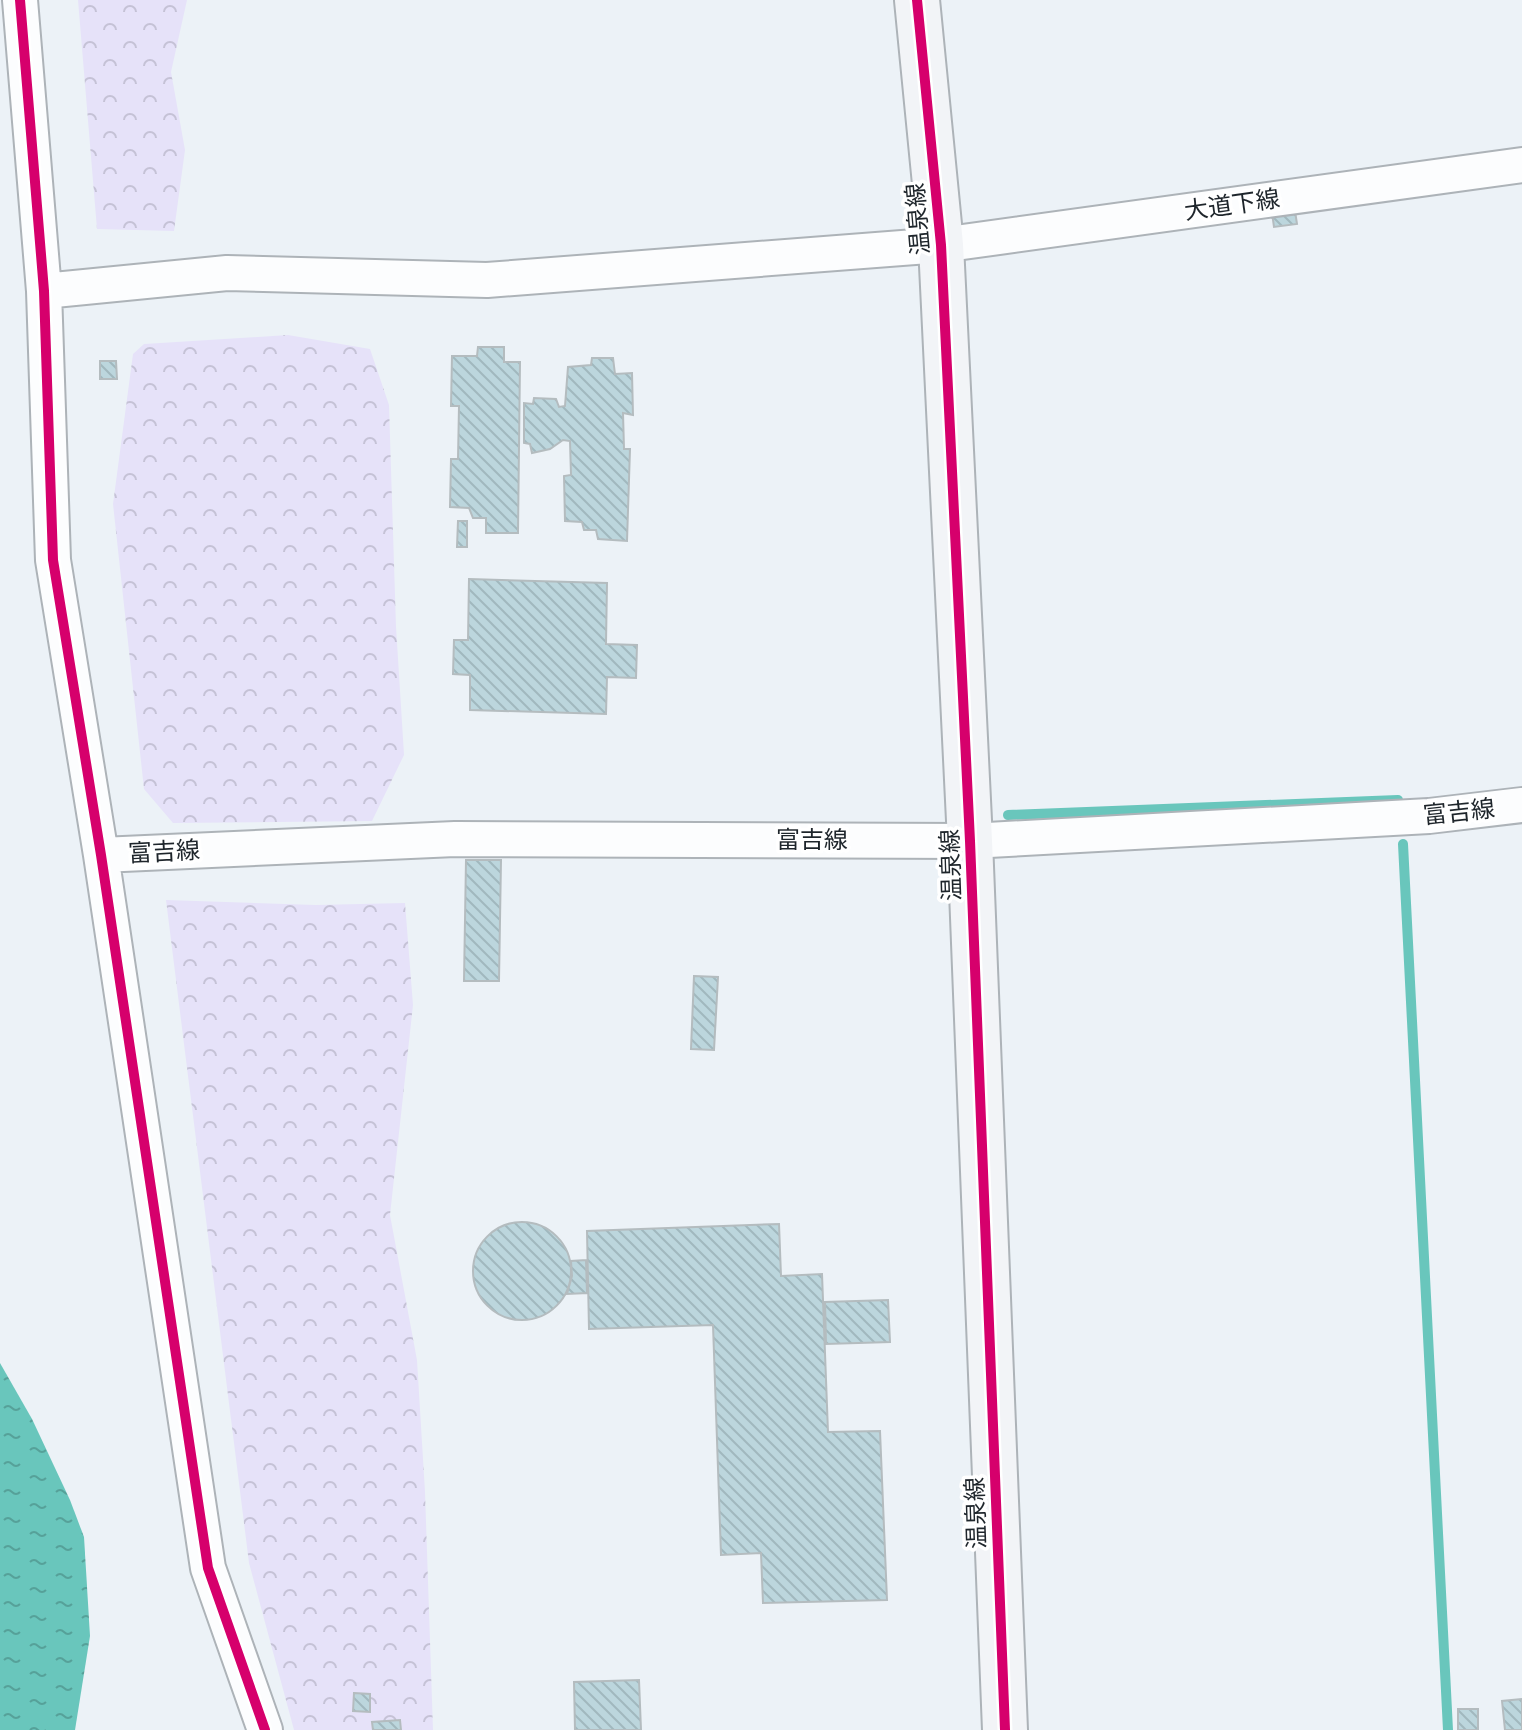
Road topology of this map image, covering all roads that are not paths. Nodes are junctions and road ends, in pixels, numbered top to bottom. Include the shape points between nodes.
1 (20, 0) edge
2 (917, 0) edge
3 (1522, 165) edge
4 (941, 245) junction
5 (44, 291) junction
6 (1522, 805) edge
7 (970, 841) junction
8 (101, 855) junction
9 (265, 1730) edge
10 (1005, 1730) edge

1 - 5 street
2 - 4 street, 温泉線
3 - 4 street, 大道下線
4 - 5 street, 大道下線 via 487,280 227,273
4 - 7 street, 温泉線
5 - 8 street via 53,560
6 - 7 street, 富吉線 via 1429,816
7 - 8 street, 富吉線 via 455,839
7 - 10 street, 温泉線
8 - 9 street via 208,1568

